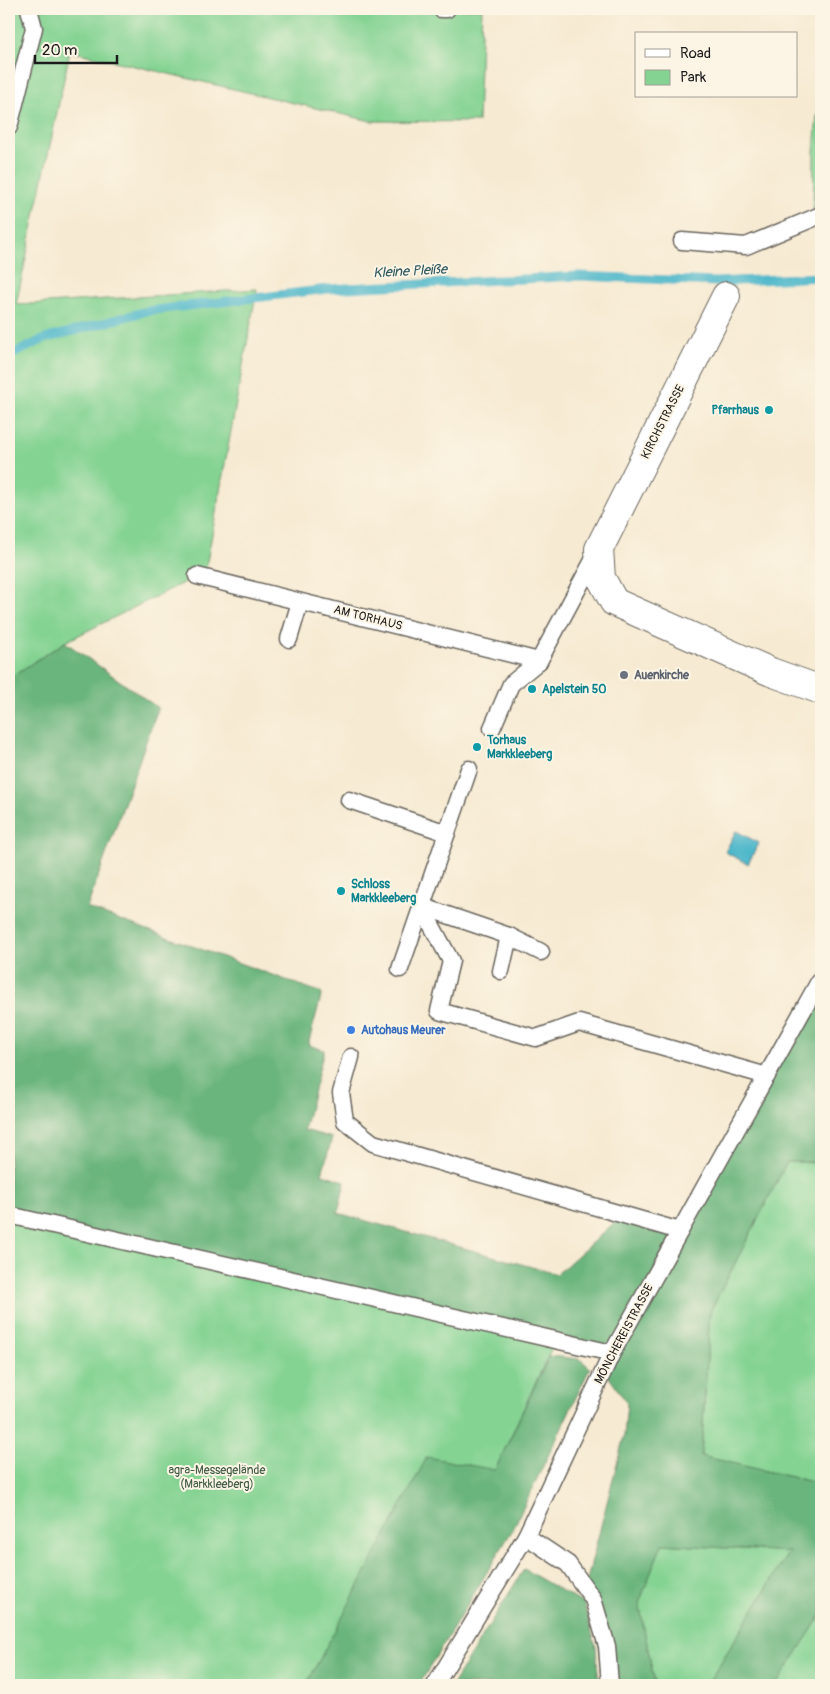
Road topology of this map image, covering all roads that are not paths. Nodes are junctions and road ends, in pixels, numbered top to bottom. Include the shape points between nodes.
1 (29, 9) edge
2 (441, 9) edge
3 (447, 9) edge
4 (9, 127) edge
5 (821, 215) edge
6 (682, 241) dead end
7 (726, 296) dead end
8 (599, 549) junction
9 (197, 576) dead end
10 (300, 602) junction
11 (289, 639) dead end
12 (539, 661) junction
13 (821, 690) edge
14 (492, 728) dead end
15 (469, 770) dead end
16 (349, 800) dead end
17 (447, 833) junction
18 (422, 906) junction
19 (509, 936) junction
20 (542, 952) dead end
21 (400, 969) dead end
22 (501, 972) dead end
23 (821, 978) edge
24 (351, 1057) dead end
25 (766, 1076) junction
26 (9, 1215) edge
27 (680, 1231) junction
28 (612, 1353) junction
29 (526, 1536) junction
30 (435, 1685) edge
31 (610, 1685) edge

1 - 4 lane via 34,28
2 - 3 lane
5 - 6 lane via 746,246
7 - 8 street, KIRCHSTRASSE
8 - 12 lane, KIRCHSTRASSE
8 - 13 street via 601,578 614,602 770,672
9 - 10 lane, AM TORHAUS
10 - 11 lane
10 - 12 lane, AM TORHAUS
12 - 14 lane via 511,684
15 - 17 lane
16 - 17 lane
17 - 18 lane
18 - 19 lane
18 - 21 lane
18 - 25 lane via 451,960 439,1011 536,1038 579,1023
19 - 20 lane
19 - 22 lane
23 - 25 lane, MÖNCHEREISTRASSE
24 - 27 lane via 341,1093 345,1121 373,1142
25 - 27 lane, MÖNCHEREISTRASSE
26 - 28 lane
27 - 28 lane, MÖNCHEREISTRASSE
28 - 29 lane, MÖNCHEREISTRASSE
29 - 30 lane, MÖNCHEREISTRASSE
29 - 31 lane via 568,1564 593,1599 607,1646

